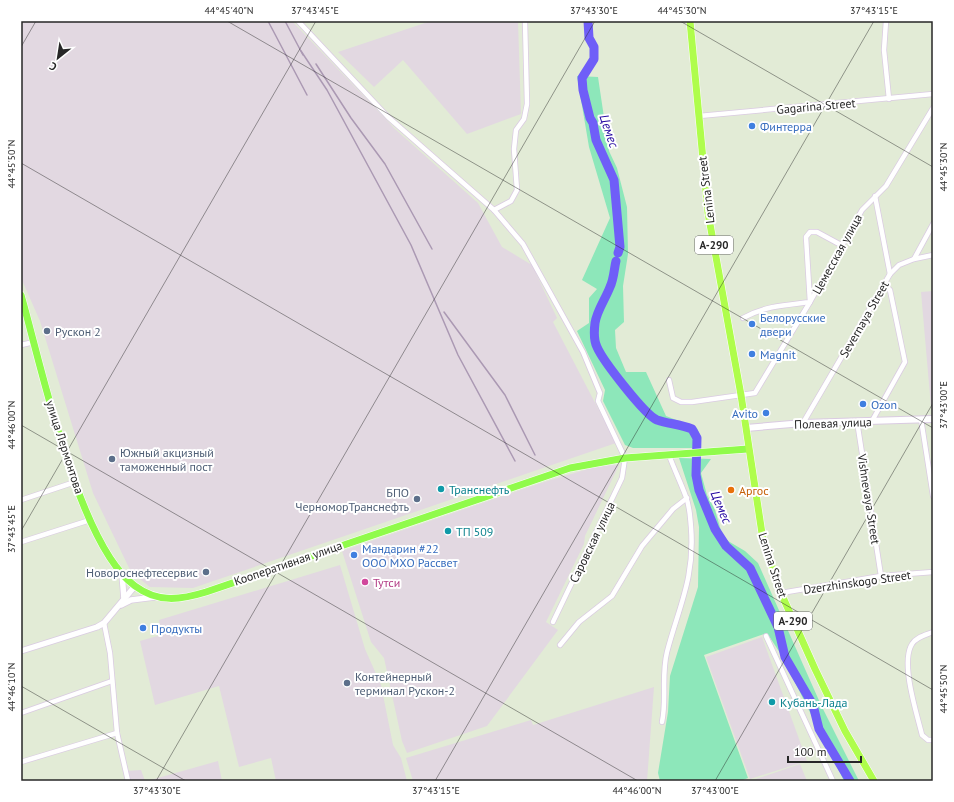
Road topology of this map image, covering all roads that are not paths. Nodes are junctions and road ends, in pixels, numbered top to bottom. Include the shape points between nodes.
1 (298, 21) edge
2 (525, 21) edge
3 (690, 21) edge
4 (886, 21) edge
5 (933, 94) edge
6 (889, 99) junction
7 (933, 108) edge
8 (699, 116) junction
9 (875, 196) junction
10 (494, 210) junction
11 (933, 224) edge
12 (841, 245) junction
13 (933, 255) edge
14 (914, 259) junction
15 (890, 274) junction
16 (885, 285) junction
17 (21, 295) edge
18 (810, 302) junction
19 (743, 318) dead end
20 (34, 342) junction
21 (21, 345) edge
22 (669, 380) dead end
23 (741, 395) junction
24 (921, 419) junction
25 (933, 419) edge
26 (872, 421) junction
27 (857, 422) junction
28 (804, 424) junction
29 (746, 428) junction
30 (748, 448) junction
31 (669, 455) junction
32 (625, 459) junction
33 (75, 482) junction
34 (932, 486) edge
35 (933, 496) edge
36 (686, 498) junction
37 (21, 500) edge
38 (90, 520) junction
39 (21, 542) edge
40 (933, 572) edge
41 (122, 574) junction
42 (881, 576) junction
43 (135, 586) junction
44 (781, 593) junction
45 (155, 596) junction
46 (124, 600) junction
47 (119, 606) junction
48 (104, 622) junction
49 (553, 622) dead end
50 (933, 632) edge
51 (766, 636) dead end
52 (560, 645) dead end
53 (21, 651) edge
54 (112, 681) junction
55 (21, 713) edge
56 (662, 722) dead end
57 (117, 733) junction
58 (933, 740) edge
59 (21, 762) edge
60 (128, 781) edge
61 (833, 781) edge
62 (874, 781) edge

1 - 10 street via 388,117
2 - 10 street via 527,104 524,119 516,130 514,149 517,190 511,201
3 - 8 highway, Lenina Street / А-290
4 - 6 street via 884,50
5 - 6 street, Gagarina Street
6 - 8 street, Gagarina Street
7 - 9 street, Цемесская улица via 886,186
8 - 23 highway, Lenina Street / А-290 via 708,213
9 - 12 street, Цемесская улица via 862,210
9 - 15 street
10 - 32 street via 523,244 564,315 583,352 600,393 598,401
11 - 14 street
12 - 18 street, Цемесская улица
12 - 18 street via 817,232 810,232 806,237
13 - 14 street, Severnaya Street
14 - 15 street, Severnaya Street via 899,265
15 - 16 street, Severnaya Street
16 - 26 street via 890,290 905,362
16 - 28 street, Severnaya Street
17 - 20 main road, улица Лермонтова
18 - 19 street via 769,307
18 - 23 street, Цемесская улица via 755,393
20 - 21 street
20 - 33 main road, улица Лермонтова
22 - 23 street via 673,398 681,402
23 - 29 highway, Lenina Street / А-290
24 - 25 main road, Полевая улица
24 - 26 main road, Полевая улица
24 - 34 street
26 - 27 main road, Полевая улица
27 - 28 main road, Полевая улица
27 - 42 street, Vishnevaya Street
28 - 29 main road, Полевая улица
29 - 30 highway, Lenina Street
30 - 31 main road, Кооперативная улица
30 - 44 highway, Lenina Street / А-290 via 763,540
31 - 32 main road, Кооперативная улица
31 - 36 street
32 - 45 main road, Кооперативная улица via 570,468 189,598 175,600
32 - 49 street, Саровская улица via 622,478
33 - 37 street
33 - 38 main road, улица Лермонтова
34 - 35 street
36 - 52 street via 673,509 642,546 612,596 579,622
36 - 56 street via 692,560 687,589 667,653 663,676
38 - 39 street
38 - 41 main road, улица Лермонтова via 111,560
40 - 42 street, Dzerzhinskogo Street
41 - 43 main road, улица Лермонтова
41 - 46 street
42 - 44 street, Dzerzhinskogo Street
43 - 45 main road, Кооперативная улица
43 - 46 street
44 - 62 highway, Lenina Street / А-290 via 845,732
45 - 47 street via 131,600
46 - 47 street
47 - 48 street
48 - 53 street
48 - 54 street
50 - 58 street via 916,639 908,656 910,688 922,735 928,740
51 - 61 street
54 - 55 street
54 - 57 street
57 - 59 street
57 - 60 street

